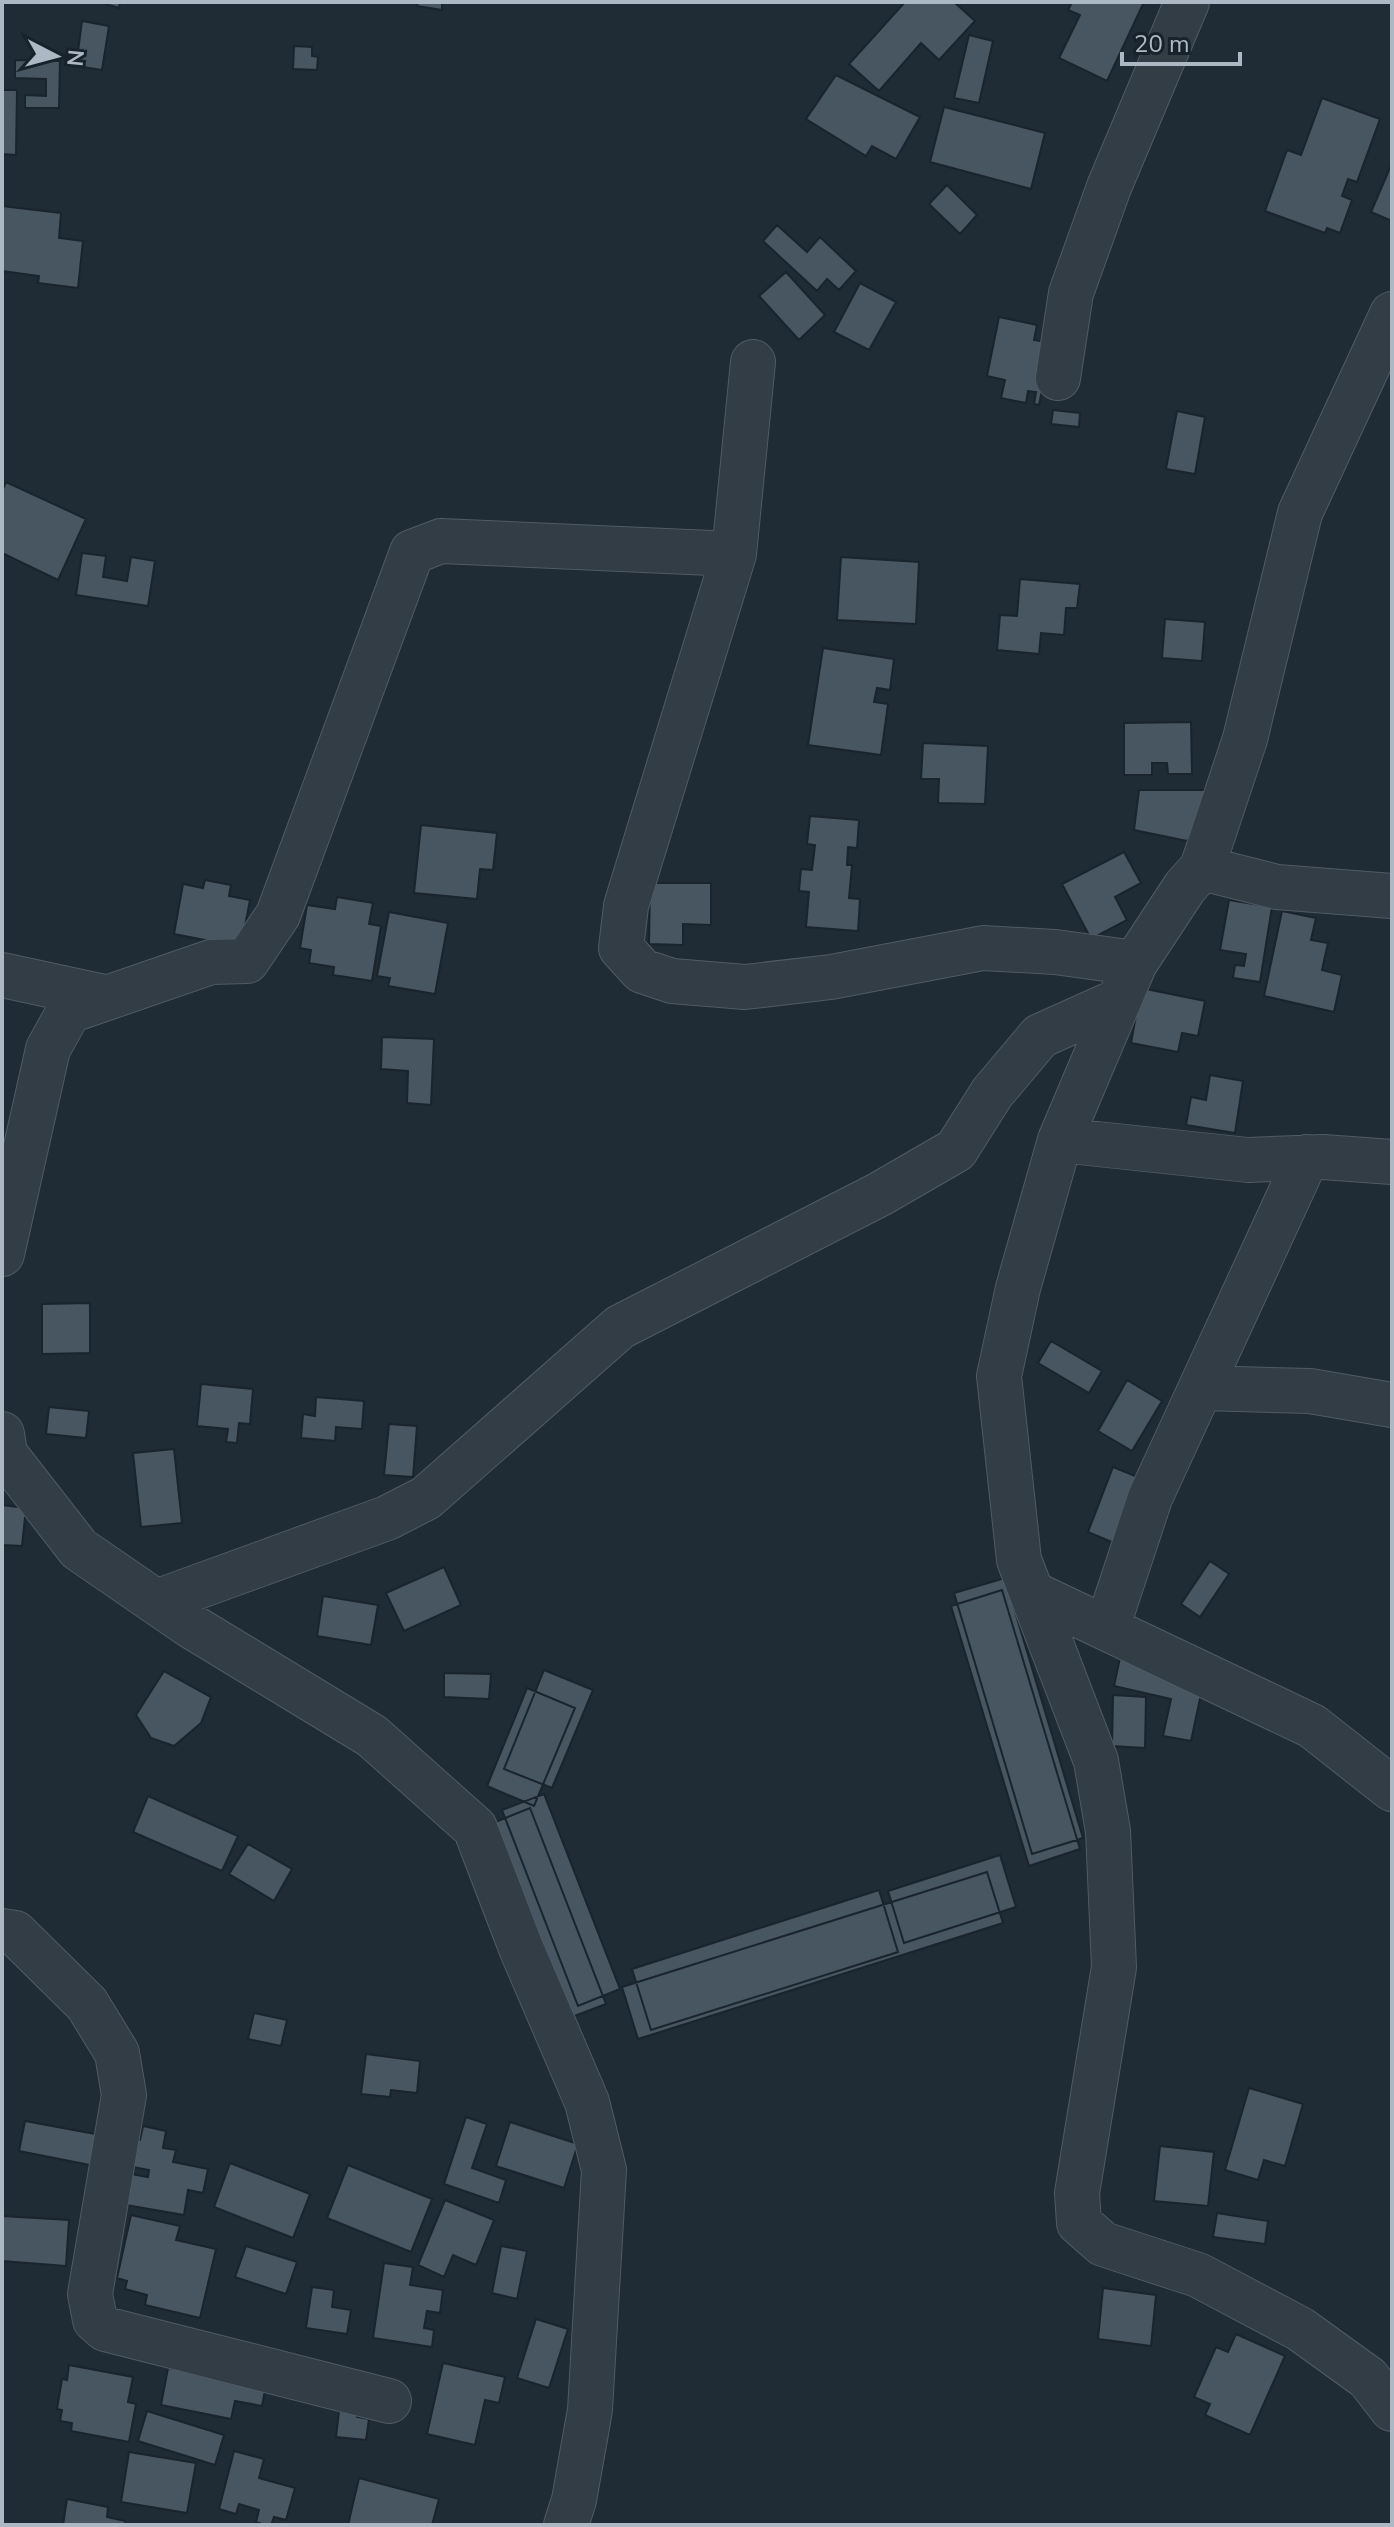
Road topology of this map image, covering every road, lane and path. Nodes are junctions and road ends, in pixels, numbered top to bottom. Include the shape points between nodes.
1 (1187, 2) edge
2 (1392, 314) edge
3 (753, 362) dead end
4 (1058, 378) dead end
5 (734, 554) junction
6 (1202, 868) junction
7 (1392, 896) edge
8 (2, 975) edge
9 (1126, 982) junction
10 (104, 997) junction
11 (1060, 1140) junction
12 (1307, 1157) junction
13 (1392, 1162) edge
14 (2, 1254) edge
15 (1201, 1388) junction
16 (1392, 1405) edge
17 (2, 1434) edge
18 (1032, 1593) junction
19 (156, 1602) junction
20 (1107, 1628) junction
21 (1392, 1789) edge
22 (2, 1931) edge
23 (389, 2401) dead end
24 (1392, 2409) edge
25 (566, 2525) edge

1 - 4 street via 1071,293
2 - 6 street via 1300,513 1245,739
3 - 5 street
5 - 9 street via 626,906 621,948 642,971 672,981 745,987 831,977 983,948 1055,952
5 - 10 street via 441,541 412,552 278,915 247,961 211,962
6 - 7 street via 1277,887
6 - 9 street
8 - 10 street
9 - 11 street
9 - 19 street via 1040,1036 992,1093 956,1150 620,1327 426,1498 387,1518
10 - 14 street via 69,1011 48,1049
11 - 12 street via 1248,1160
11 - 18 street via 999,1376 1019,1560
12 - 13 street
12 - 15 street
15 - 16 street via 1310,1391
15 - 20 street via 1150,1498
17 - 19 street via 5,1454 79,1549
18 - 20 street
18 - 24 street via 1096,1761 1108,1831 1114,1967 1077,2193 1079,2223 1103,2244 1198,2275 1300,2329 1368,2378
19 - 25 street via 372,1736 475,1828 587,2102 604,2170 590,2410
20 - 21 street via 1312,1726
22 - 23 street via 15,1933 87,2004 117,2053 124,2095 90,2294 95,2320 105,2329

